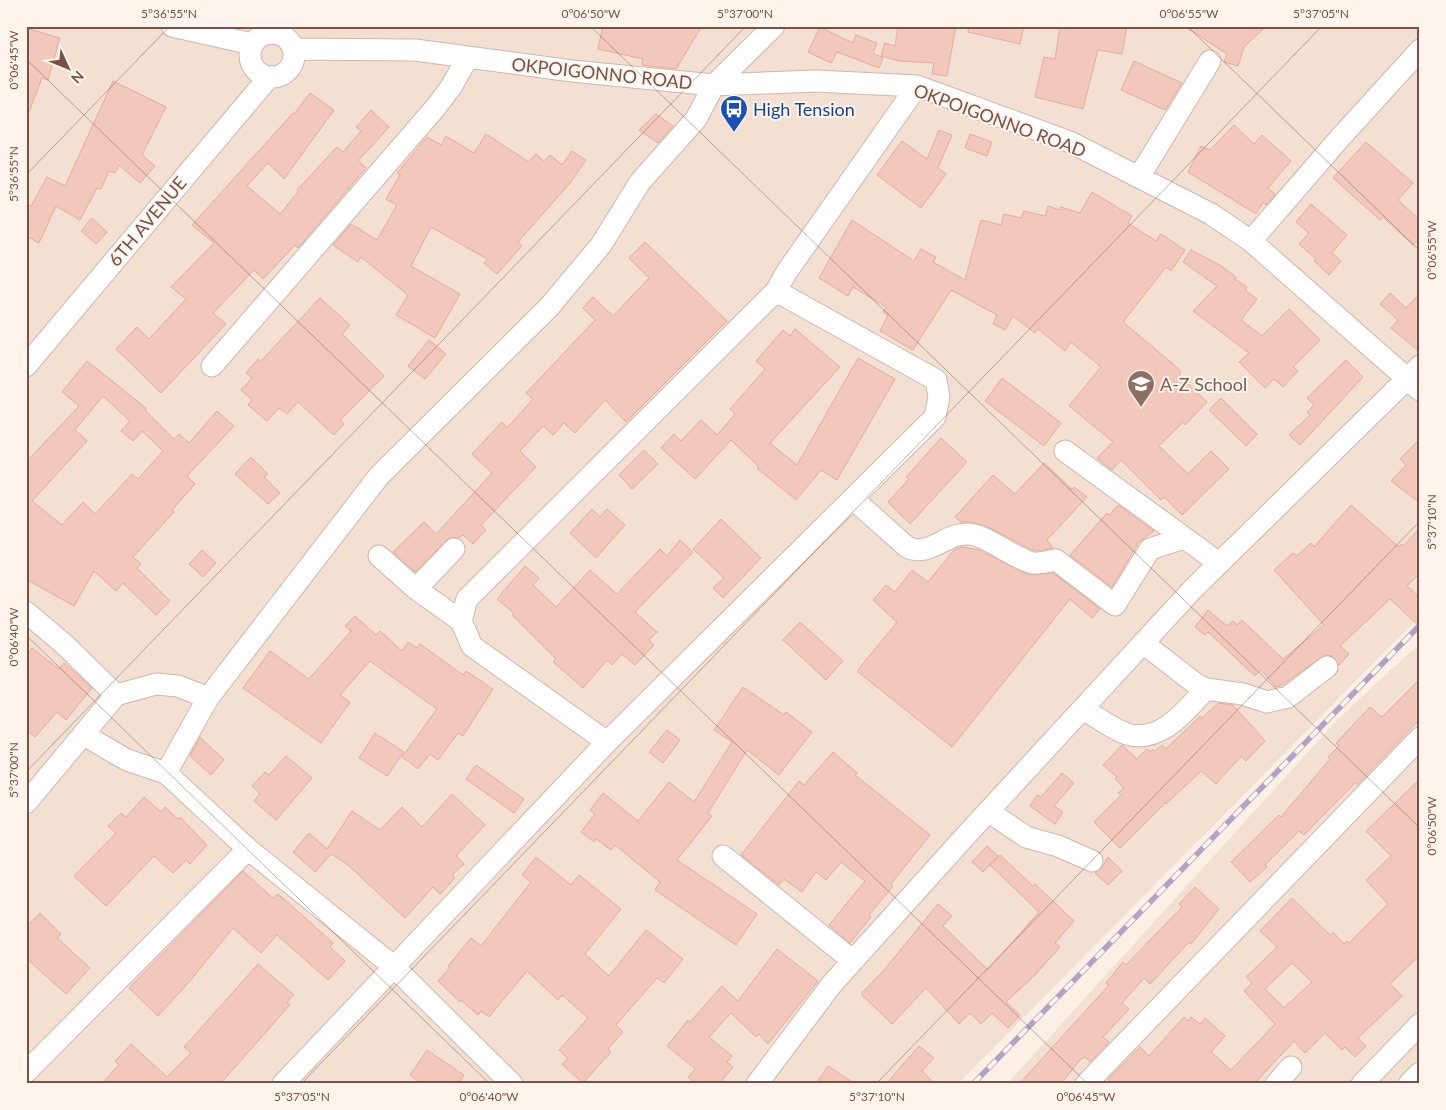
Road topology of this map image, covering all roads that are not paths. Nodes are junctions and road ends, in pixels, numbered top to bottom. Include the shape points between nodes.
1 (172, 26) edge
2 (774, 26) edge
3 (259, 35) edge
4 (294, 48) junction
5 (1420, 50) edge
6 (468, 57) junction
7 (1210, 61) dead end
8 (269, 78) junction
9 (714, 85) junction
10 (917, 86) junction
11 (1139, 177) junction
12 (1251, 241) junction
13 (776, 291) junction
14 (26, 366) edge
15 (212, 366) dead end
16 (1416, 378) edge
17 (1065, 451) dead end
18 (853, 499) junction
19 (1184, 538) junction
20 (454, 549) dead end
21 (379, 556) dead end
22 (1218, 564) junction
23 (416, 589) junction
24 (26, 612) edge
25 (461, 621) junction
26 (1143, 643) junction
27 (1327, 667) dead end
28 (1206, 689) junction
29 (116, 695) junction
30 (208, 698) junction
31 (1083, 709) junction
32 (84, 735) junction
33 (1420, 738) edge
34 (607, 742) junction
35 (166, 773) junction
36 (26, 803) edge
37 (988, 811) junction
38 (248, 848) junction
39 (723, 856) dead end
40 (1092, 861) dead end
41 (853, 961) junction
42 (393, 966) junction
43 (1420, 1024) edge
44 (1291, 1067) dead end
45 (26, 1072) edge
46 (1420, 1073) edge
47 (283, 1084) edge
48 (512, 1084) edge
49 (757, 1084) edge
50 (1086, 1084) edge
51 (1276, 1084) edge
52 (1362, 1084) edge
53 (1410, 1084) edge

1 - 3 street
2 - 9 street
3 - 4 street via 277,33 288,38
3 - 8 street via 249,55 252,66
4 - 6 street, OKPOIGONNO ROAD via 415,50
4 - 8 street, 6TH AVENUE via 292,66 286,73
5 - 12 street
6 - 9 street, OKPOIGONNO ROAD via 572,72
6 - 15 street via 436,107
7 - 11 street
8 - 14 street, 6TH AVENUE
9 - 10 street, OKPOIGONNO ROAD via 816,81
9 - 30 street via 696,119 640,182 601,245 549,307 379,476
10 - 11 street, OKPOIGONNO ROAD via 1070,142
10 - 13 street
11 - 12 street, OKPOIGONNO ROAD via 1211,214
12 - 16 street, OKPOIGONNO ROAD
13 - 18 street via 936,380 939,396 935,417
13 - 25 street via 467,599
16 - 22 street
17 - 19 street
18 - 19 street via 914,550 927,550 955,536 970,534 1033,563 1056,560 1115,605 1150,549
18 - 34 street
19 - 22 street
20 - 23 street
21 - 23 street
22 - 26 street
23 - 25 street
24 - 29 street
25 - 34 street via 472,646
26 - 28 street
26 - 31 street
27 - 28 street via 1288,698 1267,702 1243,694
28 - 31 street via 1176,721 1159,732 1148,734 1126,734
29 - 30 street via 156,684 178,686
29 - 32 street
30 - 35 street
31 - 37 street
32 - 35 street via 126,760
32 - 36 street
33 - 50 street
34 - 42 street
35 - 38 street
37 - 40 street via 1026,837
37 - 41 street
38 - 42 street
38 - 45 street
39 - 41 street
41 - 49 street
42 - 47 street
42 - 48 street
43 - 52 street
44 - 51 street
46 - 53 street

